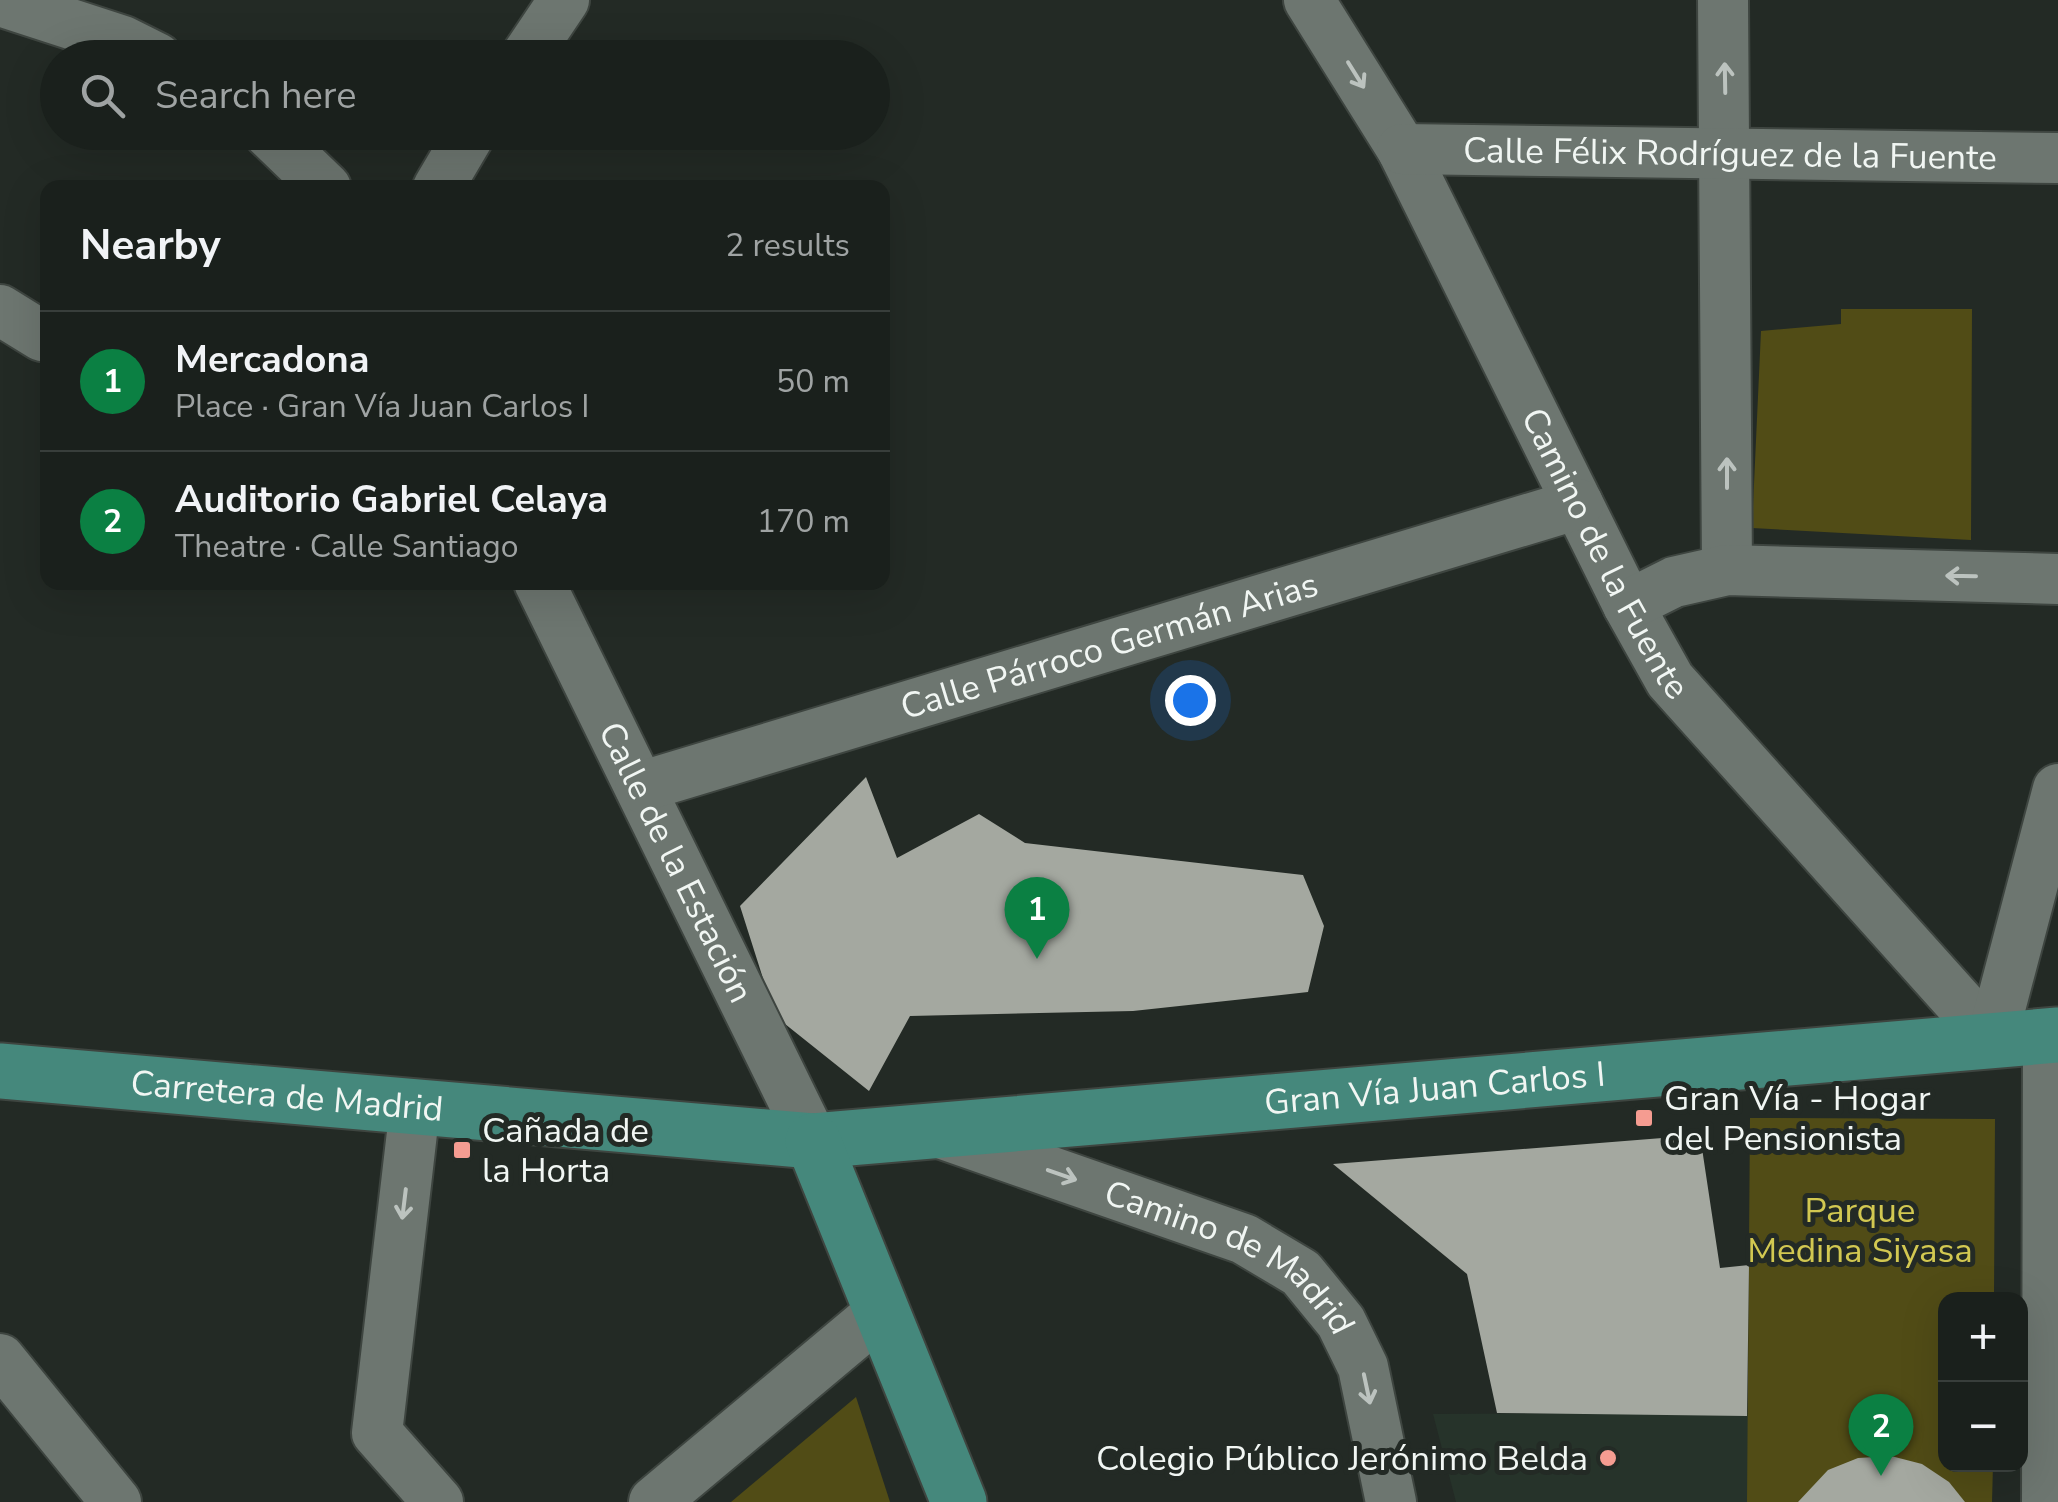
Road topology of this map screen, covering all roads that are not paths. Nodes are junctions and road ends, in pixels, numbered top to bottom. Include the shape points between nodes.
1 (564, 0) edge
2 (1310, 0) edge
3 (1723, 0) edge
4 (0, 2) edge
5 (64, 10) edge
6 (122, 40) edge
7 (537, 40) edge
8 (1402, 149) junction
9 (287, 150) edge
10 (460, 150) edge
11 (1727, 154) junction
12 (2058, 158) edge
13 (318, 180) edge
14 (443, 180) edge
15 (0, 310) edge
16 (40, 335) edge
17 (1578, 504) junction
18 (1727, 570) junction
19 (2058, 578) edge
20 (543, 590) edge
21 (1628, 606) junction
22 (640, 787) junction
23 (2058, 789) edge
24 (2053, 1035) edge
25 (1992, 1039) junction
26 (0, 1071) edge
27 (415, 1107) junction
28 (937, 1132) junction
29 (814, 1141) junction
30 (882, 1311) junction
31 (0, 1360) edge
32 (2053, 1444) edge
33 (116, 1502) edge
34 (438, 1502) edge
35 (654, 1502) edge
36 (959, 1502) edge
37 (1391, 1502) edge
38 (2047, 1502) edge

1 - 7 street
2 -> 8 street, Camino de la Fuente
11 -> 3 street
4 - 5 street
5 - 6 street
8 - 11 street, Calle Félix Rodríguez de la Fuente
8 - 17 street, Camino de la Fuente
9 - 13 street
10 - 14 street
11 - 12 street, Calle Félix Rodríguez de la Fuente
18 -> 11 street
15 - 16 street
17 - 21 street, Camino de la Fuente
17 - 22 street, Calle Párroco Germán Arias
19 -> 18 street
18 - 21 street via 1674,582
20 - 22 street, Calle de la Estación
21 - 25 street, Camino de la Fuente via 1670,680
22 - 29 street, Calle de la Estación
23 - 25 street
24 - 25 main road, Gran Vía Juan Carlos I
24 - 32 street
25 - 28 main road, Gran Vía Juan Carlos I
26 - 27 main road, Carretera de Madrid
27 - 29 main road, Carretera de Madrid
27 -> 34 street via 378,1433
28 - 29 main road, Gran Vía Juan Carlos I
28 -> 37 street, Camino de Madrid via 1244,1239 1302,1273 1341,1322 1363,1368
29 - 30 main road
30 - 35 street
30 - 36 main road
31 - 33 street
32 - 38 street

